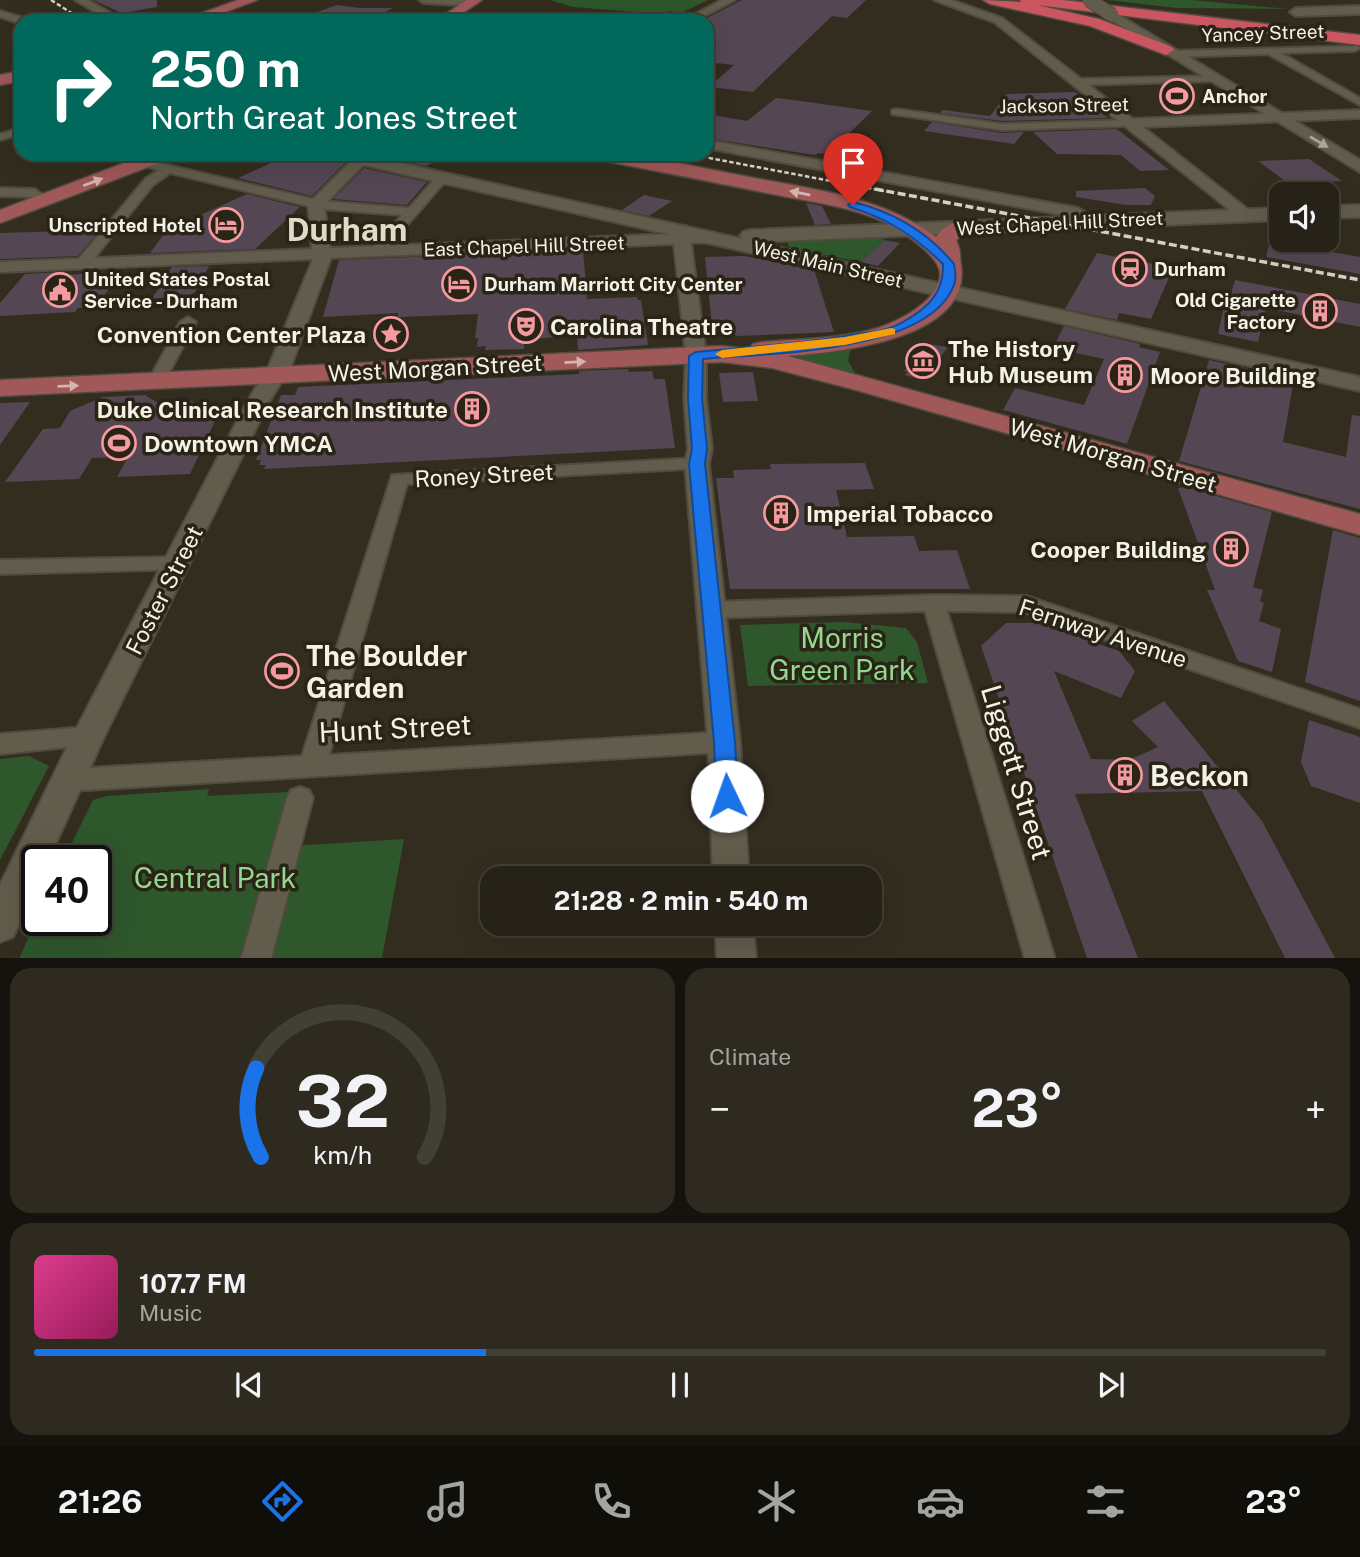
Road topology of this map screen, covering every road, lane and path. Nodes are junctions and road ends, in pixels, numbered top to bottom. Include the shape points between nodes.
1 (80, 0) edge
2 (251, 0) edge
3 (424, 0) edge
4 (730, 0) edge
5 (939, 0) edge
6 (990, 0) edge
7 (1027, 0) edge
8 (1074, 0) edge
9 (1089, 0) edge
10 (473, 2) edge
11 (1360, 10) edge
12 (1296, 12) joint
13 (106, 14) edge
14 (208, 14) edge
15 (453, 14) edge
16 (701, 14) edge
17 (1112, 15) junction
18 (1359, 41) edge
19 (1269, 51) junction
20 (1169, 52) junction
21 (1213, 79) junction
22 (1077, 82) junction
23 (1360, 102) edge
24 (896, 112) dead end
25 (1360, 114) edge
26 (1278, 118) junction
27 (1129, 123) junction
28 (714, 145) edge
29 (134, 161) edge
30 (167, 161) edge
31 (363, 161) edge
32 (382, 161) edge
33 (635, 161) edge
34 (142, 163) junction
35 (1360, 167) edge
36 (443, 177) junction
37 (0, 192) edge
38 (44, 201) junction
39 (316, 204) junction
40 (1360, 211) edge
41 (413, 212) junction
42 (1339, 212) edge
43 (1269, 214) edge
44 (1247, 215) junction
45 (0, 217) edge
46 (1093, 222) junction
47 (960, 228) junction
48 (910, 229) junction
49 (682, 235) junction
50 (713, 237) junction
51 (376, 252) junction
52 (321, 254) junction
53 (83, 263) junction
54 (948, 264) junction
55 (4, 271) edge
56 (946, 291) junction
57 (188, 322) dead end
58 (886, 333) junction
59 (709, 355) junction
60 (274, 376) junction
61 (156, 382) junction
62 (866, 384) junction
63 (1360, 384) edge
64 (0, 388) edge
65 (697, 464) junction
66 (1360, 525) edge
67 (177, 564) junction
68 (0, 567) edge
69 (934, 603) junction
70 (711, 610) junction
71 (1360, 719) edge
72 (88, 737) junction
73 (724, 742) junction
74 (0, 744) edge
75 (313, 764) junction
76 (69, 780) junction
77 (300, 798) dead end
78 (730, 866) edge
79 (0, 925) edge
80 (735, 936) edge
81 (256, 958) edge
82 (737, 958) edge
83 (1040, 958) edge

1 - 13 street
2 - 14 main road
3 - 10 street
4 - 16 street
5 - 22 street via 998,20
6 - 20 highway via 1094,22
7 - 18 highway
8 - 12 highway via 1188,11
8 - 18 highway
9 - 17 main road, bridge
10 - 15 main road
11 - 12 main road
17 - 18 highway via 1168,27
17 - 20 main road
18 - 19 street, Yancey Street
19 - 20 street, Yancey Street
19 - 23 street
20 - 21 main road
21 - 22 street, Yancey Street
21 - 26 main road
22 - 27 street
24 - 27 street, Jackson Street via 1002,127
25 - 26 street, Jackson Street
26 - 27 street, Jackson Street
26 -> 35 main road
27 - 44 street
28 - 46 street via 1058,209
29 - 34 street
30 - 34 main road
30 - 39 street
30 - 53 street
31 - 39 street
32 - 36 main road, West Main Street
48 -> 33 main road via 853,205
38 -> 34 main road
36 - 41 street
36 - 49 main road, West Main Street
37 - 38 street via 35,192
38 - 45 main road
39 - 41 street
39 - 52 street
40 - 42 main road
41 - 51 street
43 - 44 main road, West Chapel Hill Street
44 - 46 main road, West Chapel Hill Street
46 - 47 main road, West Chapel Hill Street
47 - 48 main road, West Chapel Hill Street
47 - 54 main road via 945,240 951,254
48 - 50 main road, West Chapel Hill Street
48 - 54 main road
49 - 50 main road, West Main Street
49 - 51 street, East Chapel Hill Street
49 - 59 street
50 - 56 main road, West Main Street
51 - 52 street, East Chapel Hill Street
52 - 53 street, East Chapel Hill Street
52 - 60 street, Foster Street
53 - 55 street, East Chapel Hill Street
54 - 56 main road via 951,276
56 - 58 main road via 908,325
56 - 63 main road, West Main Street
57 - 61 street
58 - 59 main road
58 - 62 main road via 856,354 855,365
60 -> 59 main road, West Morgan Street
59 - 62 main road, West Morgan Street via 773,360
59 - 65 street via 695,398
60 - 61 main road, West Morgan Street
60 - 67 street, Foster Street
64 -> 61 main road, West Morgan Street
62 - 66 main road, West Morgan Street
65 - 70 street
65 - 75 street, Roney Street via 399,480
67 - 68 street
67 - 72 street, Foster Street
69 - 70 street, Fernway Avenue
69 - 71 street, Fernway Avenue via 1026,604
69 - 83 street, Liggett Street
70 - 73 street
72 - 74 street
72 - 76 street, Foster Street
73 - 75 street, Hunt Street
73 - 78 street
75 - 76 street, Hunt Street
76 - 79 street, Foster Street
77 - 81 street
80 - 82 street

